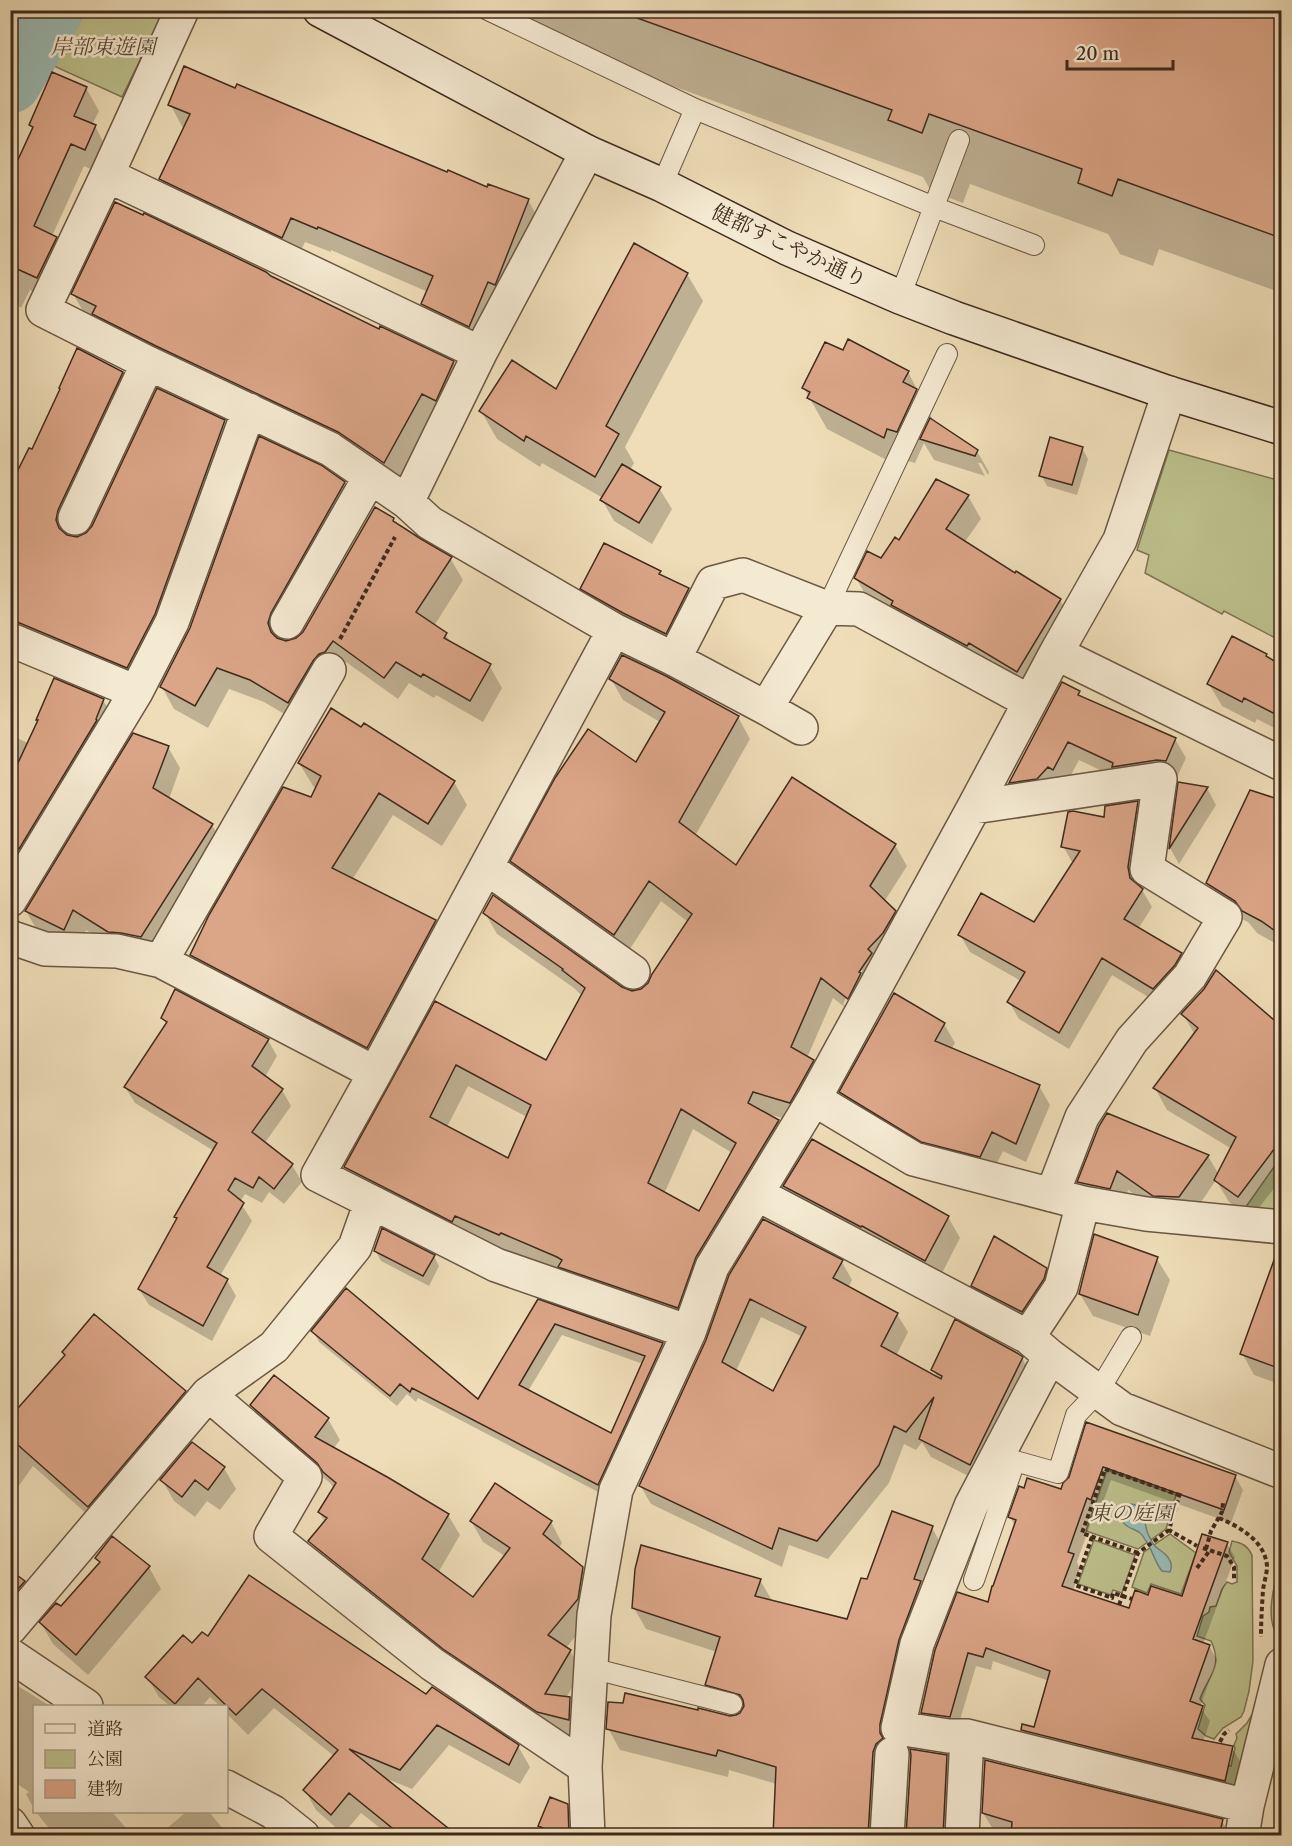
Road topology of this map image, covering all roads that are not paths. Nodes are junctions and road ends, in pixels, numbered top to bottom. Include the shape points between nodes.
1 (182, 10) edge
2 (320, 10) edge
3 (488, 10) edge
4 (694, 109) junction
5 (959, 140) dead end
6 (586, 152) junction
7 (107, 175) junction
8 (662, 185) junction
9 (934, 207) junction
10 (1034, 245) dead end
11 (900, 297) junction
12 (480, 353) junction
13 (947, 354) dead end
14 (148, 363) junction
15 (1169, 393) junction
16 (249, 410) junction
17 (1281, 428) edge
18 (370, 477) junction
19 (407, 502) junction
20 (75, 519) dead end
21 (827, 608) junction
22 (287, 622) dead end
23 (614, 630) junction
24 (11, 640) edge
25 (1056, 653) junction
26 (674, 659) junction
27 (329, 670) road end
28 (136, 692) junction
29 (1030, 702) junction
30 (766, 708) junction
31 (801, 728) dead end
32 (1281, 764) edge
33 (975, 807) junction
34 (486, 867) junction
35 (10, 900) edge
36 (10, 937) edge
37 (161, 961) junction
38 (633, 972) dead end
39 (375, 1073) junction
40 (814, 1100) junction
41 (757, 1194) junction
42 (1052, 1195) junction
43 (371, 1202) junction
44 (1083, 1203) junction
45 (1281, 1227) edge
46 (689, 1332) junction
47 (1131, 1337) dead end
48 (1039, 1346) junction
49 (1098, 1392) junction
50 (208, 1394) junction
51 (1281, 1472) edge
52 (974, 1580) dead end
53 (10, 1628) edge
54 (10, 1654) edge
55 (1271, 1654) edge
56 (591, 1668) junction
57 (732, 1704) dead end
58 (83, 1705) edge
59 (967, 1736) junction
60 (892, 1754) dead end
61 (585, 1767) junction
62 (228, 1788) edge
63 (1244, 1821) edge
64 (10, 1824) edge
65 (18, 1836) edge
66 (303, 1836) edge
67 (588, 1836) edge
68 (887, 1836) edge
69 (962, 1836) edge

1 - 7 street
2 - 6 street, 健都すこやか通り
3 - 4 lane
4 - 8 lane
4 - 9 lane
5 - 9 lane
6 - 8 street, 健都すこやか通り
6 - 12 street
7 - 12 street
7 - 14 street via 43,310
8 - 11 street, 健都すこやか通り via 788,248
9 - 10 lane
9 - 11 lane
11 - 15 street, 健都すこやか通り
12 - 19 street
13 - 21 lane
14 - 16 street
14 - 20 street
15 - 17 street, 健都すこやか通り
15 - 25 street via 1120,540
16 - 18 street via 330,449
16 - 28 street via 172,622
18 - 19 street
18 - 22 street
19 - 23 street via 430,523
21 - 26 street via 743,575 713,583
21 - 29 street via 859,609
21 - 30 street
23 - 26 street
23 - 34 street
24 - 28 street
25 - 29 street
25 - 32 street
26 - 30 street
27 - 37 street
28 - 35 street
29 - 33 street
30 - 31 street
33 - 40 street
33 - 42 street via 1160,778 1147,869 1225,917 1190,976 1132,1040 1082,1117
34 - 38 street
34 - 39 street
36 - 37 street via 45,949 117,951
37 - 39 street
39 - 43 street via 318,1175
40 - 41 street
40 - 42 street via 914,1159
41 - 46 street via 712,1267
41 - 48 street
42 - 44 street
43 - 46 street via 496,1265
43 - 50 street via 355,1247 274,1347
44 - 45 street via 1146,1214
44 - 48 street via 1061,1287
46 - 56 street via 616,1490 594,1615
47 - 49 lane
48 - 49 street
48 - 59 street via 970,1506 917,1644 898,1728
49 - 51 street via 1122,1409
49 - 52 lane via 1076,1415 1058,1473 1015,1461
50 - 53 street
50 - 61 street via 305,1477 271,1536 432,1664
54 - 58 street
55 - 63 street
56 - 57 lane
56 - 61 street
59 - 63 street
59 - 69 street
60 - 68 street
61 - 67 street
62 - 66 street via 273,1812
64 - 65 street

